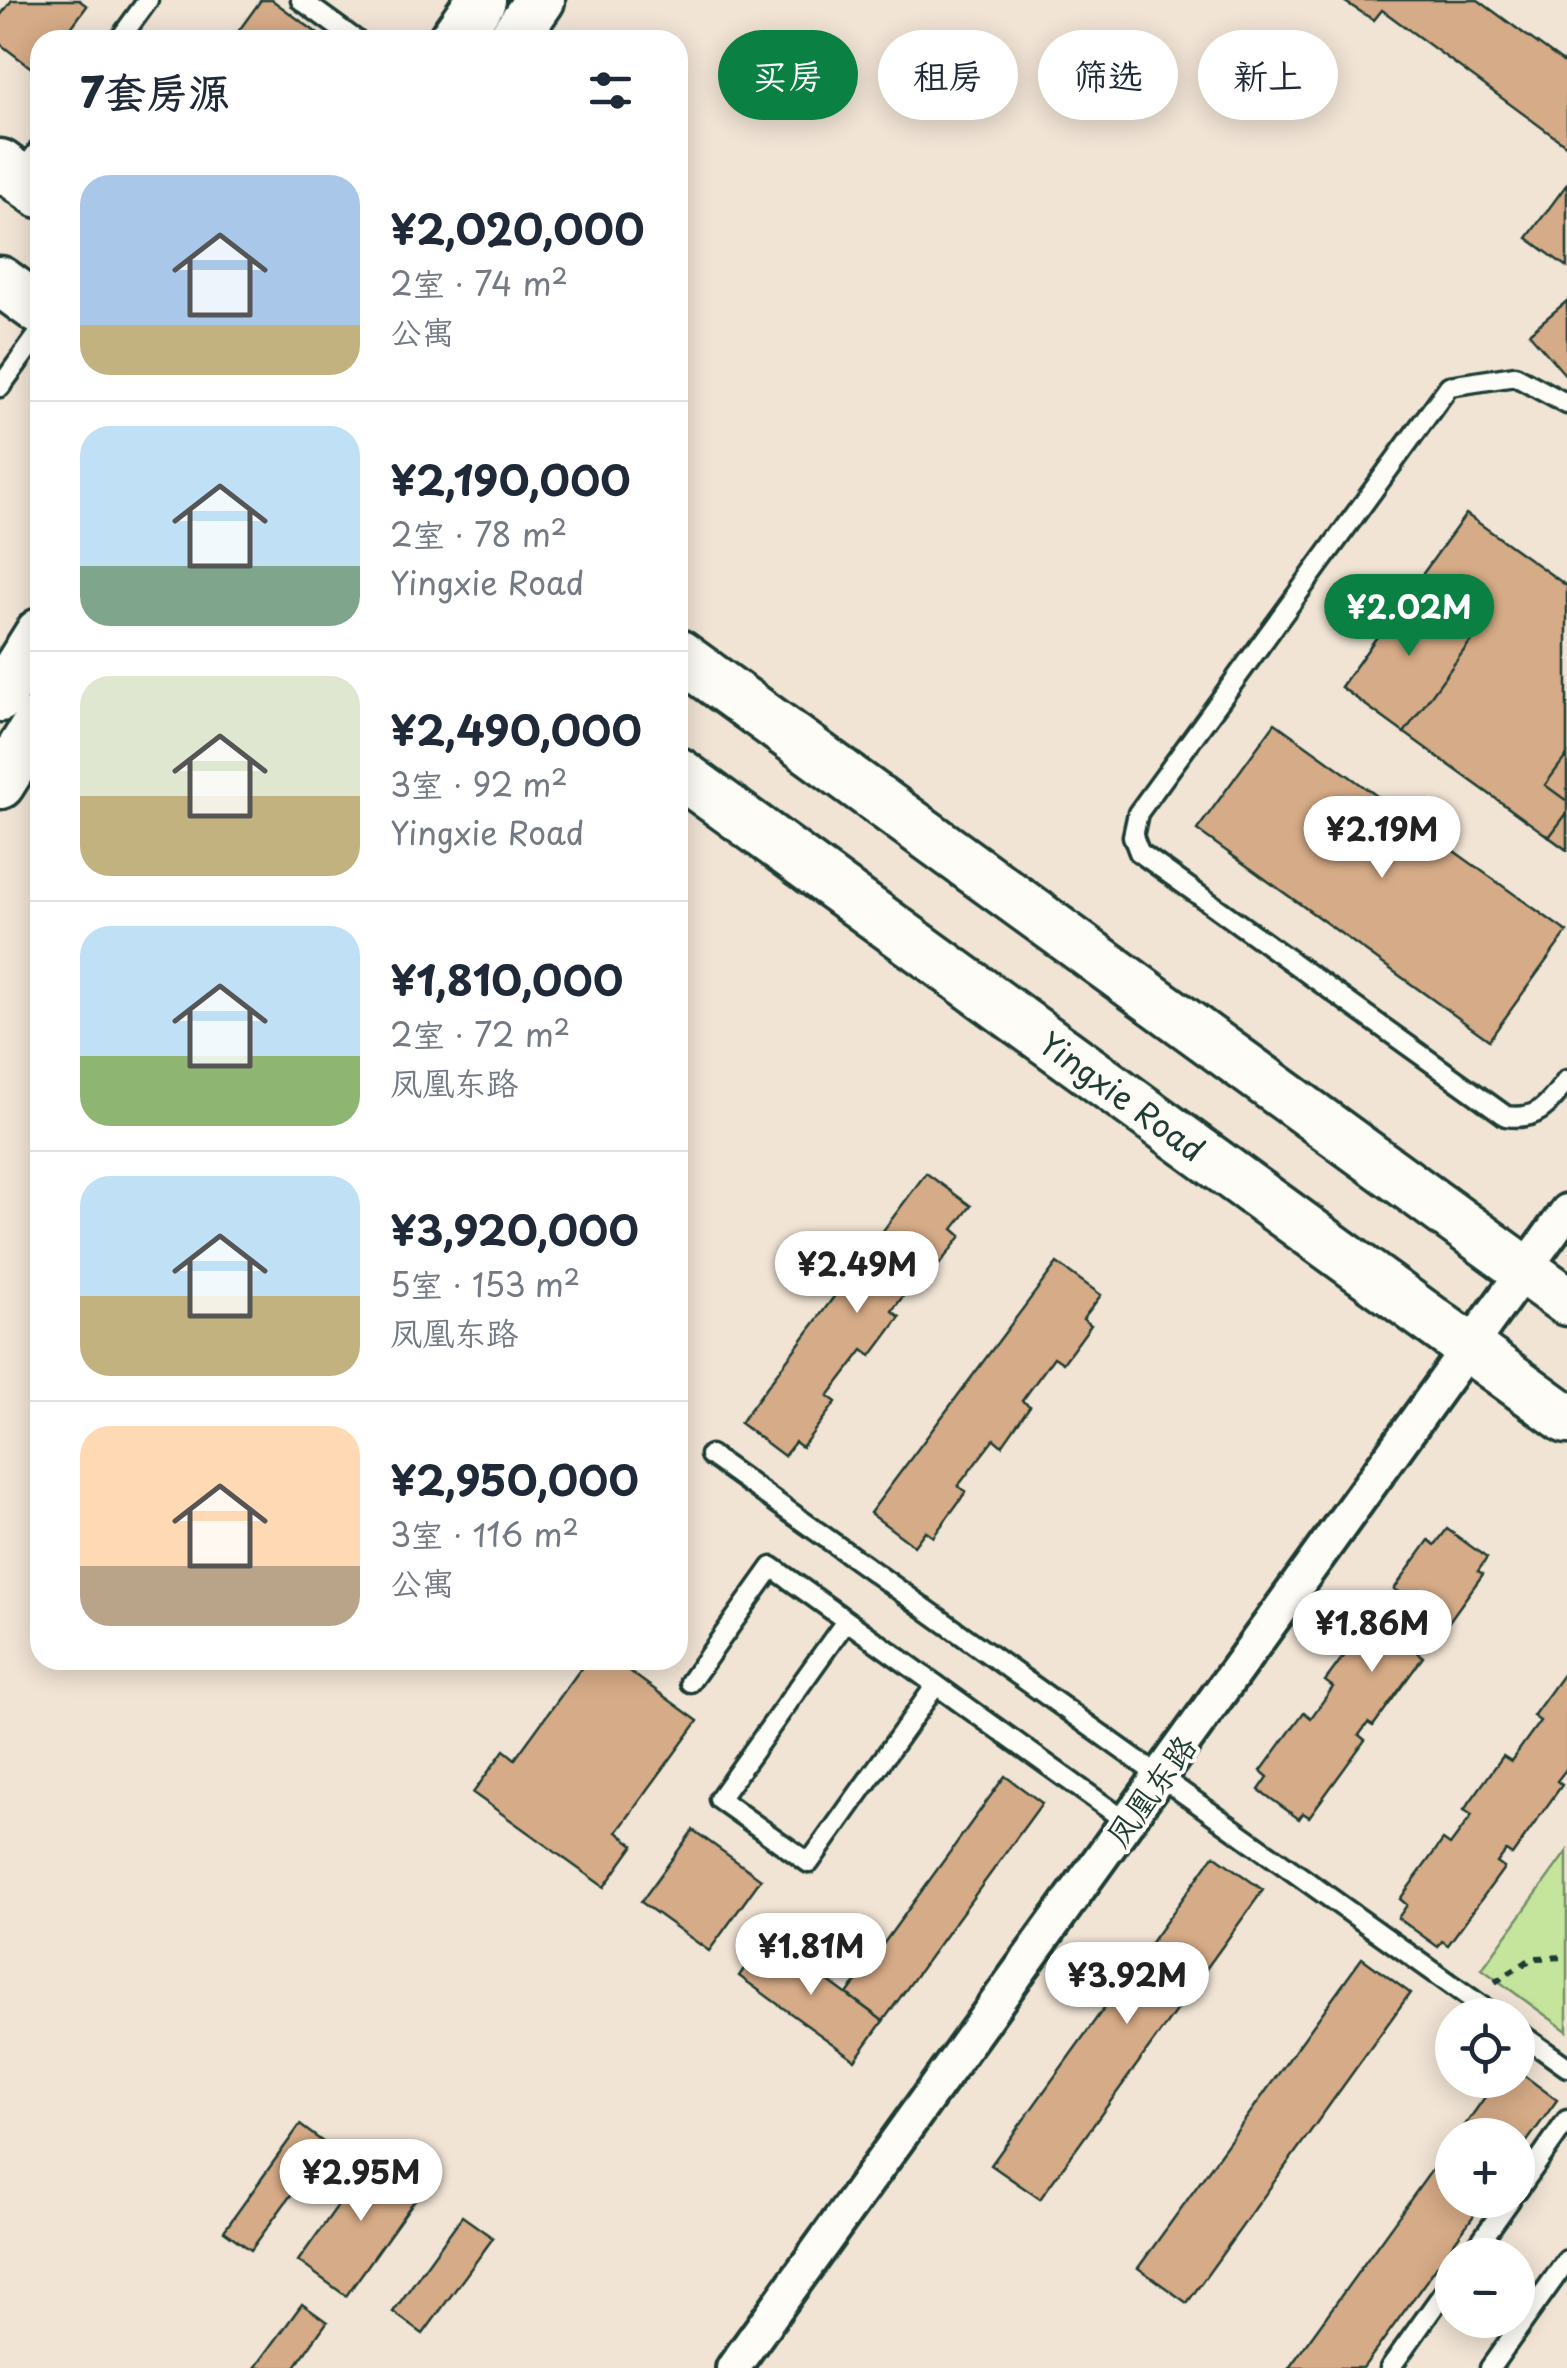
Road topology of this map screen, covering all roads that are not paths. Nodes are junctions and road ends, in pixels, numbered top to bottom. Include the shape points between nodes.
1 (148, 0) edge
2 (301, 0) edge
3 (482, 0) edge
4 (540, 0) edge
5 (126, 30) edge
6 (342, 30) edge
7 (461, 30) edge
8 (519, 30) edge
9 (0, 281) edge
10 (30, 303) edge
11 (30, 346) edge
12 (0, 387) edge
13 (1567, 404) edge
14 (30, 650) edge
15 (688, 661) edge
16 (0, 697) edge
17 (30, 736) edge
18 (688, 779) edge
19 (0, 784) edge
20 (1567, 1080) edge
21 (1567, 1212) edge
22 (1525, 1270) junction
23 (1567, 1301) edge
24 (1468, 1348) junction
25 (1567, 1419) edge
26 (710, 1454) dead end
27 (846, 1621) junction
28 (690, 1682) dead end
29 (936, 1684) junction
30 (1160, 1776) junction
31 (1127, 1822) junction
32 (1470, 1998) edge
33 (1535, 2044) edge
34 (1567, 2067) edge
35 (1567, 2120) edge
36 (1535, 2166) edge
37 (1567, 2260) edge
38 (1435, 2304) edge
39 (733, 2368) edge
40 (1390, 2368) edge
41 (1490, 2368) edge

1 - 5 lane
2 - 6 lane
3 - 7 street
4 - 8 street
9 - 10 street
11 - 12 lane
13 - 20 lane via 1515,376 1448,386 1138,813 1133,836 1139,852 1506,1116 1526,1119 1546,1108
14 - 16 street
15 - 22 street
17 - 19 street
18 - 24 street, Yingxie Road
21 - 22 street, 凤凰东路
22 - 23 street
22 - 24 street, 凤凰东路
24 - 25 street, Yingxie Road
24 - 30 street, 凤凰东路
26 - 30 lane
27 - 28 lane via 772,1567
27 - 29 lane
27 - 29 lane via 720,1799 794,1852 809,1862
29 - 31 lane
30 - 31 street, 凤凰东路
30 - 32 lane
31 - 39 street, 凤凰东路
33 - 34 lane
35 - 36 lane
37 - 41 lane
38 - 40 lane

